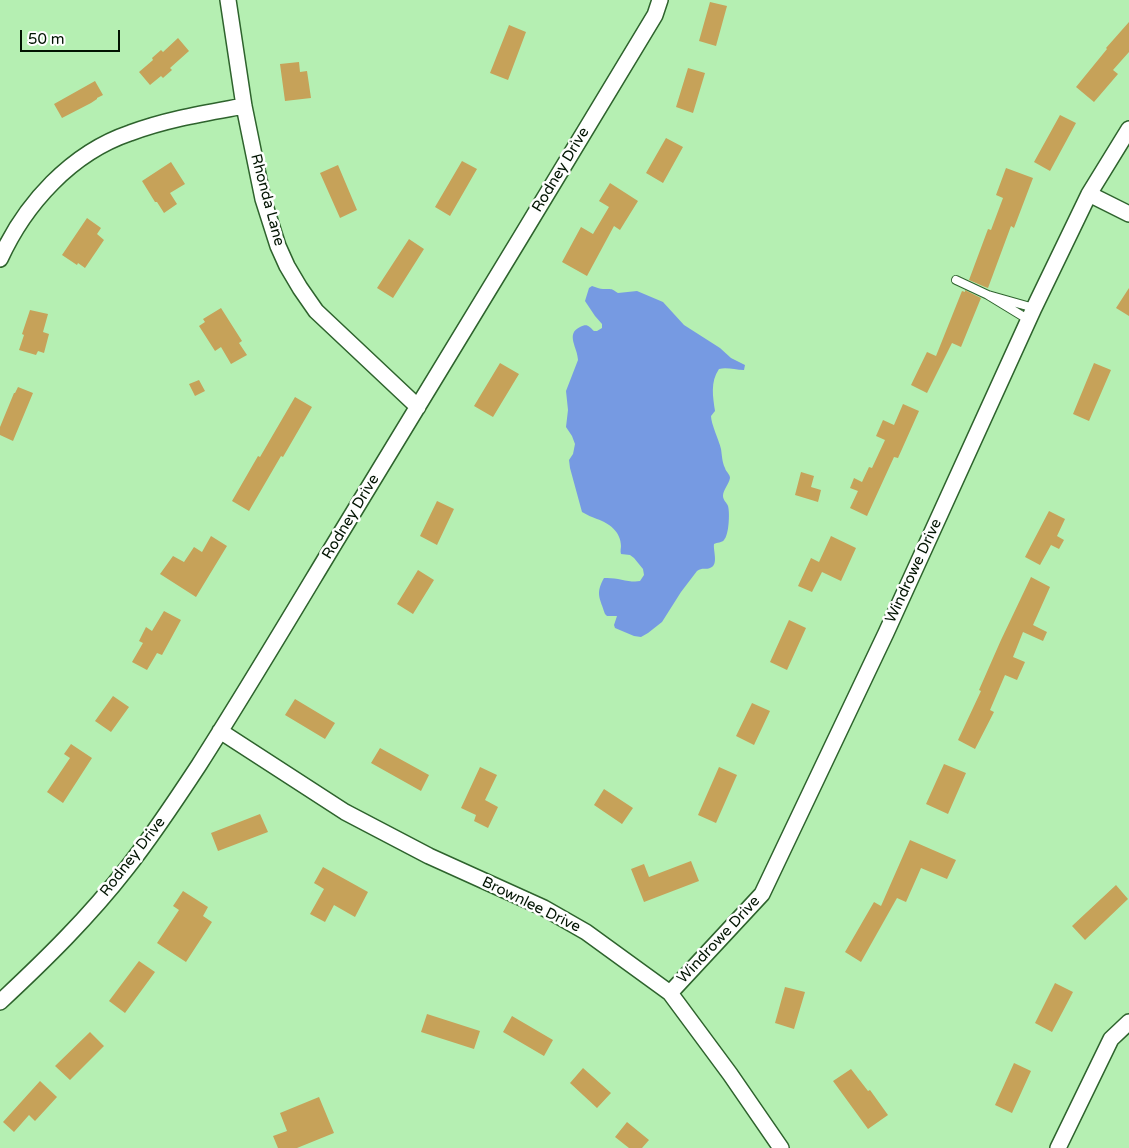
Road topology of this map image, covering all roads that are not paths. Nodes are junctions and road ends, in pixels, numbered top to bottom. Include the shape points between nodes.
1 (228, 0) edge
2 (660, 0) edge
3 (244, 106) junction
4 (1129, 129) edge
5 (1090, 194) junction
6 (1129, 214) edge
7 (0, 259) edge
8 (956, 280) dead end
9 (988, 295) junction
10 (1032, 314) junction
11 (418, 408) junction
12 (220, 731) junction
13 (670, 992) junction
14 (0, 1002) edge
15 (1129, 1022) edge
16 (781, 1148) edge
17 (1058, 1148) edge

1 - 3 street, Rhonda Lane
2 - 11 street, Rodney Drive via 655,15
3 - 7 street via 153,125 129,133 82,157 26,213
3 - 11 street, Rhonda Lane via 270,224 300,288 316,311
4 - 5 street, Windrowe Drive
5 - 6 street
5 - 10 street, Windrowe Drive
8 - 9 lane
9 - 10 lane
9 - 10 lane
10 - 13 street, Windrowe Drive via 762,894
11 - 12 street, Rodney Drive
12 - 13 street, Brownlee Drive via 344,812 429,856 544,908 586,932
12 - 14 street, Rodney Drive via 127,868 70,934
13 - 16 street, Brownlee Drive
15 - 17 street via 1110,1039

